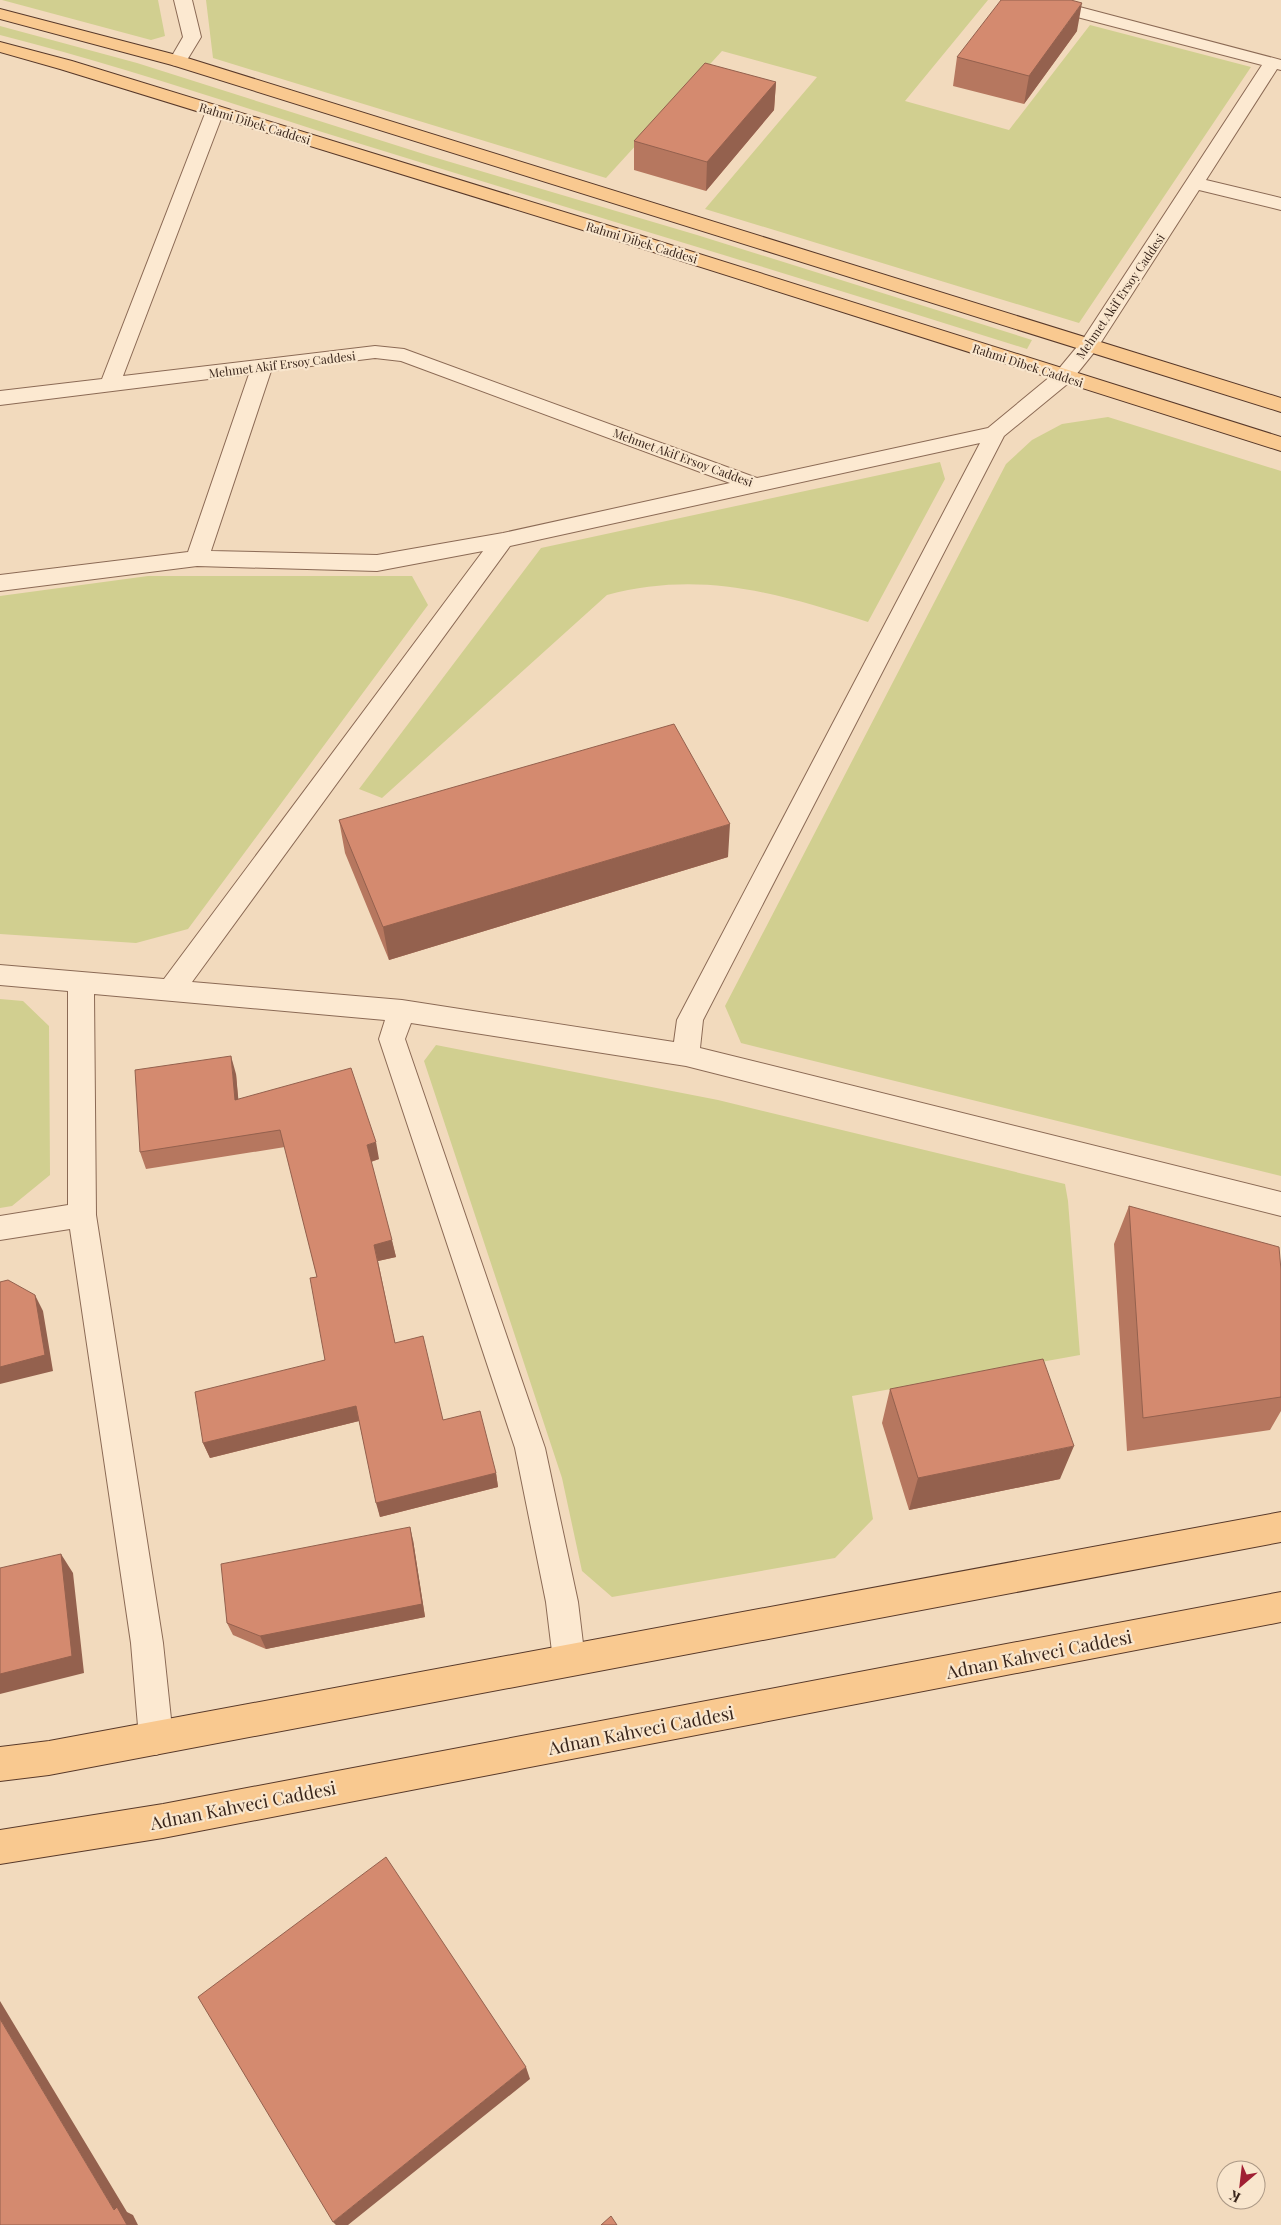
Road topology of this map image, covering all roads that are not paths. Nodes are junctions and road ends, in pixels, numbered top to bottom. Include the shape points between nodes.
1 (183, 0) edge
2 (1033, 0) edge
3 (0, 14) edge
4 (0, 47) edge
5 (178, 61) junction
6 (1277, 64) edge
7 (215, 110) junction
8 (1194, 183) junction
9 (1281, 204) edge
10 (1089, 346) junction
11 (262, 366) junction
12 (1064, 376) junction
13 (110, 384) junction
14 (0, 398) edge
15 (1281, 406) edge
16 (995, 433) junction
17 (1281, 444) edge
18 (756, 485) junction
19 (503, 540) junction
20 (197, 558) junction
21 (0, 583) edge
22 (0, 975) edge
23 (81, 982) junction
24 (171, 990) junction
25 (402, 1011) junction
26 (686, 1055) junction
27 (1281, 1204) edge
28 (82, 1215) junction
29 (0, 1228) edge
30 (1281, 1527) edge
31 (1281, 1607) edge
32 (569, 1660) junction
33 (156, 1738) junction
34 (0, 1764) edge
35 (0, 1847) edge

1 - 5 street via 192,37
2 - 6 street
3 - 5 main road
4 - 7 main road, Rahmi Dibek Caddesi
5 - 10 main road
6 - 8 street, Mehmet Akif Ersoy Caddesi
7 - 12 main road, Rahmi Dibek Caddesi
7 - 13 street
8 - 9 street
8 - 10 street, Mehmet Akif Ersoy Caddesi
10 - 12 street, Mehmet Akif Ersoy Caddesi
10 - 15 main road
11 - 13 street, Mehmet Akif Ersoy Caddesi
11 - 18 street, Mehmet Akif Ersoy Caddesi via 375,352 404,355
11 - 20 street
12 - 16 street, Mehmet Akif Ersoy Caddesi
12 - 17 main road, Rahmi Dibek Caddesi
13 - 14 street, Mehmet Akif Ersoy Caddesi
16 - 18 street, Mehmet Akif Ersoy Caddesi
16 - 26 street via 988,452 690,1020
18 - 19 street
19 - 20 street via 377,564
19 - 24 street
20 - 21 street
22 - 23 street
23 - 24 street
23 - 28 street
24 - 25 street
25 - 26 street
25 - 32 street via 392,1039 530,1448 562,1602
26 - 27 street
28 - 29 street
28 - 33 street via 147,1643
30 - 32 main road
31 - 35 main road, Adnan Kahveci Caddesi via 163,1821
32 - 33 main road
33 - 34 main road

